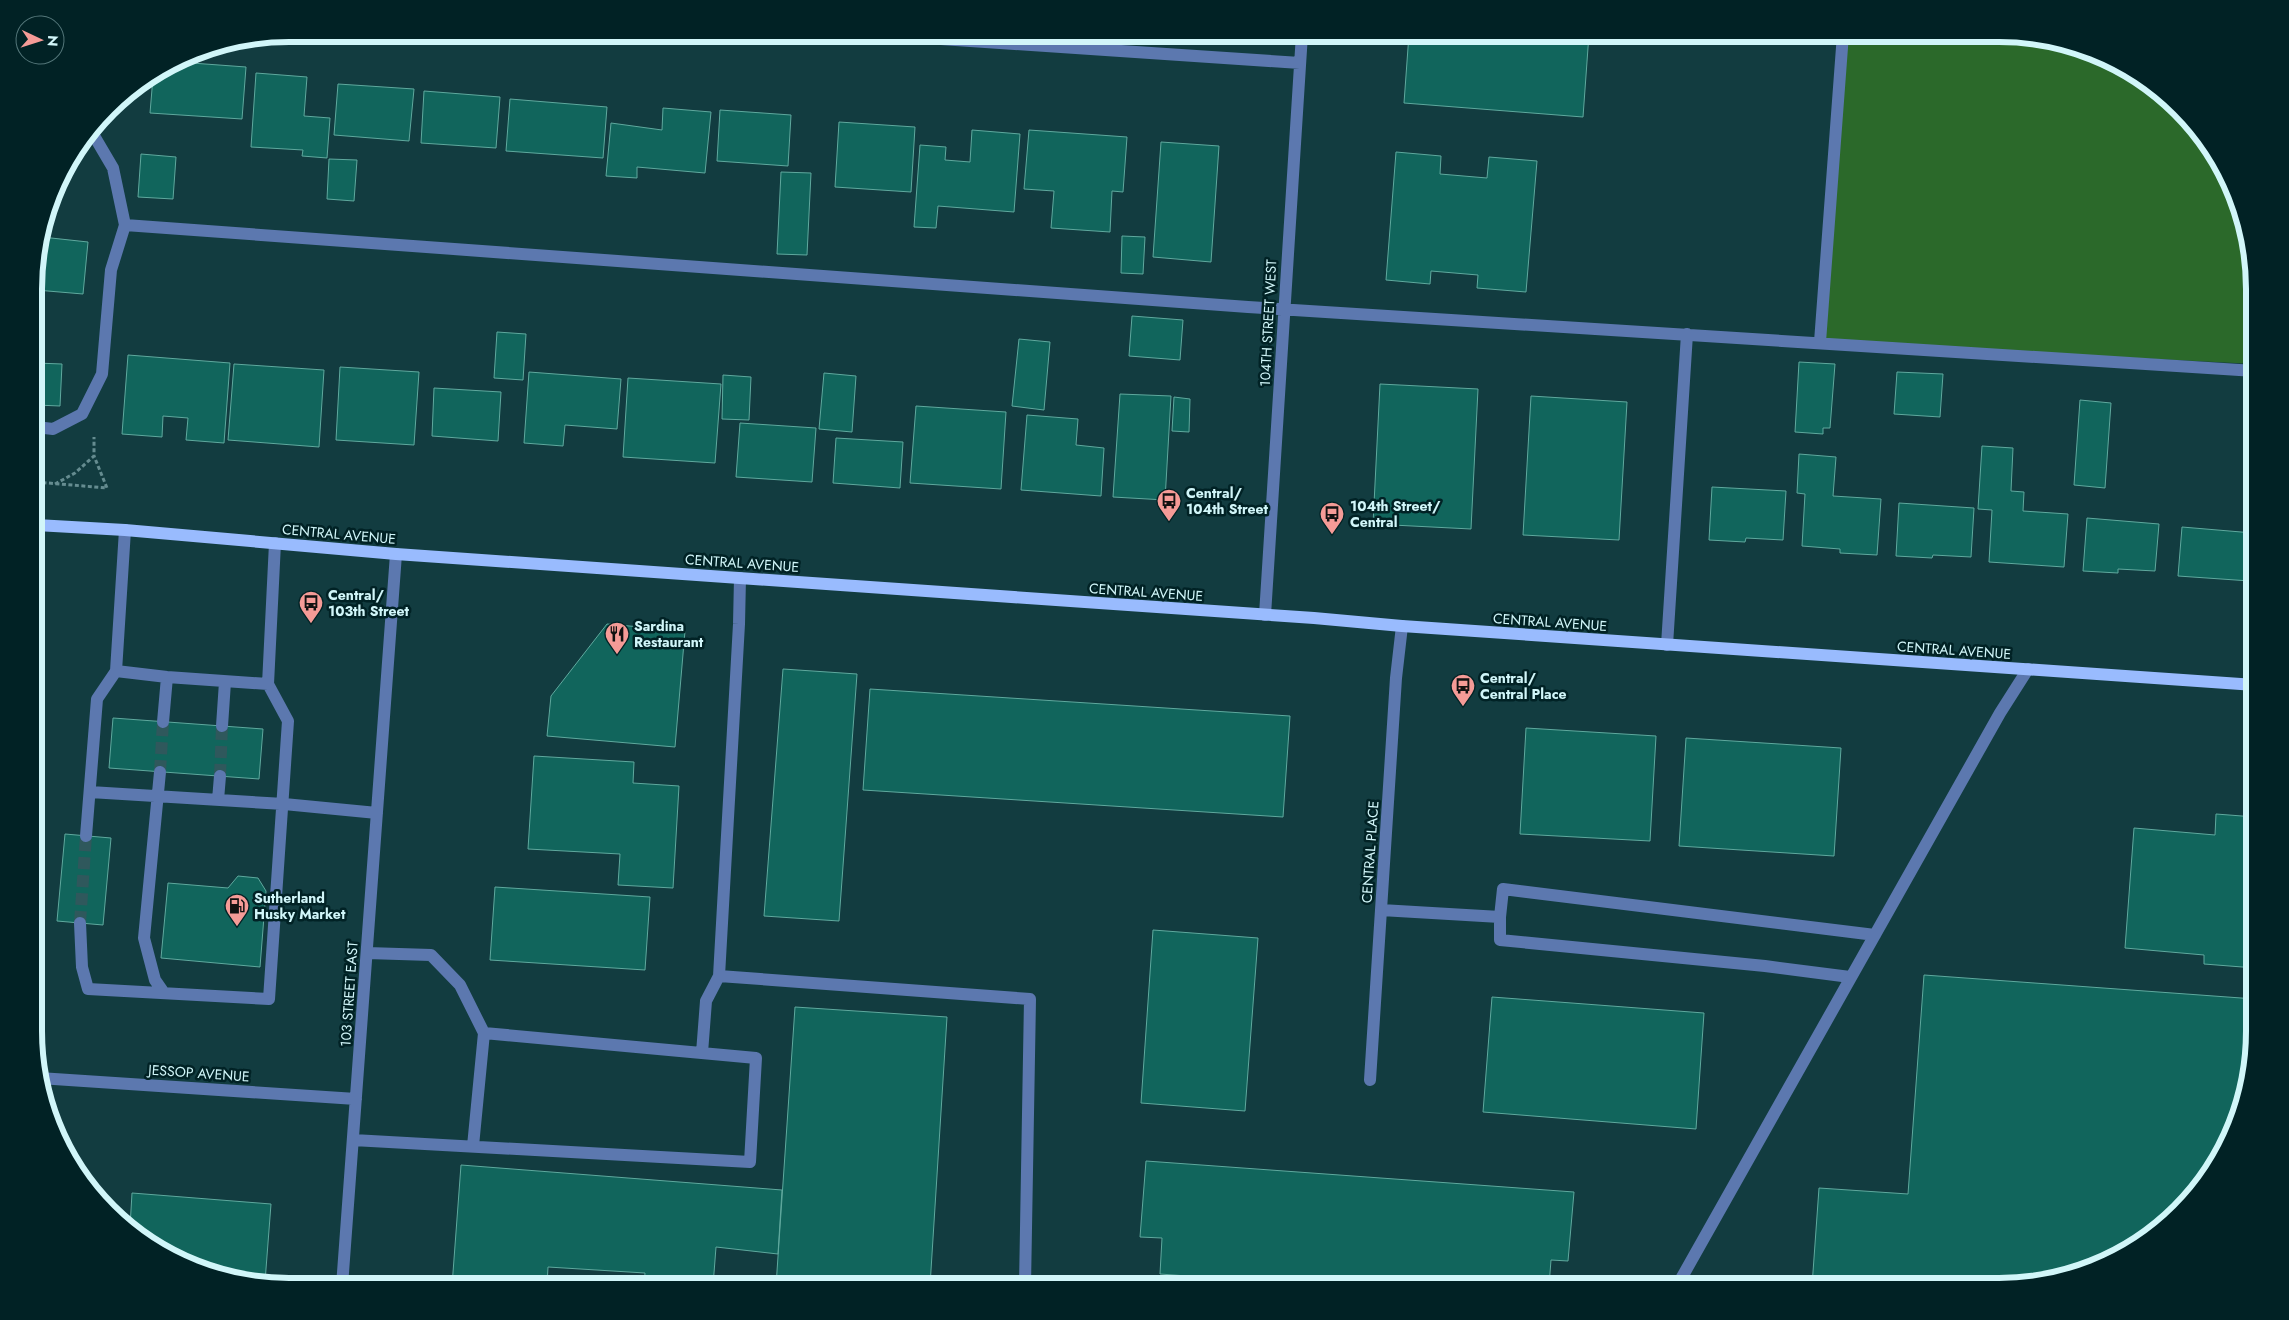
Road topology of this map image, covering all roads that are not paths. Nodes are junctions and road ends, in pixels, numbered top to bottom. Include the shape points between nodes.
1 (982, 42) edge
2 (1301, 42) edge
3 (1842, 42) edge
4 (1300, 64) junction
5 (95, 138) edge
6 (126, 226) junction
7 (1283, 308) junction
8 (1687, 334) junction
9 (1820, 342) junction
10 (2246, 370) edge
11 (42, 428) edge
12 (42, 518) edge
13 (42, 525) edge
14 (72, 527) junction
15 (125, 530) junction
16 (275, 543) junction
17 (396, 554) junction
18 (740, 578) junction
19 (1265, 615) junction
20 (1402, 626) junction
21 (1667, 645) junction
22 (2028, 670) junction
23 (116, 671) junction
24 (166, 677) junction
25 (225, 682) junction
26 (268, 684) junction
27 (2246, 684) edge
28 (163, 722) tunnel mouth
29 (222, 726) tunnel mouth
30 (160, 772) tunnel mouth
31 (220, 776) tunnel mouth
32 (90, 792) junction
33 (156, 795) junction
34 (218, 800) junction
35 (284, 804) junction
36 (377, 813) junction
37 (86, 836) tunnel mouth
38 (1381, 910) junction
39 (1500, 917) junction
40 (80, 922) tunnel mouth
41 (1875, 935) junction
42 (367, 953) junction
43 (719, 976) junction
44 (1850, 977) junction
45 (164, 993) junction
46 (484, 1032) junction
47 (702, 1053) junction
48 (47, 1079) edge
49 (1370, 1080) dead end
50 (356, 1098) junction
51 (353, 1140) junction
52 (473, 1146) junction
53 (343, 1278) edge
54 (1025, 1278) edge
55 (1681, 1278) edge

1 - 4 street
2 - 4 street, 104TH STREET WEST
3 - 9 street
4 - 7 street, 104TH STREET WEST
5 - 6 street via 113,168
6 - 7 street
6 - 11 street via 111,270 102,374 93,396 82,414 53,429
7 - 8 street
7 - 19 street, 104TH STREET WEST
8 - 9 street
8 - 21 street
9 - 10 street
12 - 14 main road
13 - 14 main road, CENTRAL AVENUE
14 - 15 main road, CENTRAL AVENUE
15 - 16 main road, CENTRAL AVENUE
15 - 23 street
16 - 17 main road, CENTRAL AVENUE
16 - 26 street
17 - 18 main road, CENTRAL AVENUE
17 - 36 street, 103 STREET EAST
18 - 19 main road, CENTRAL AVENUE
18 - 43 street
19 - 20 main road, CENTRAL AVENUE
20 - 21 main road, CENTRAL AVENUE
20 - 38 street, CENTRAL PLACE
21 - 22 main road, CENTRAL AVENUE
22 - 27 main road, CENTRAL AVENUE
22 - 41 street via 2000,713
23 - 24 street
23 - 32 street via 97,699
24 - 25 street
24 - 28 street
25 - 26 street
25 - 29 street
26 - 35 street via 288,720
30 - 33 street
31 - 34 street
32 - 33 street
32 - 37 street
33 - 34 street
33 - 45 street via 144,938 155,980
34 - 35 street
35 - 36 street
35 - 45 street via 269,999
36 - 42 street, 103 STREET EAST
38 - 39 street
38 - 49 street, CENTRAL PLACE
39 - 41 street via 1502,889
39 - 44 street via 1500,940
40 - 45 street via 82,967 88,989
41 - 44 street
42 - 46 street via 431,955 460,985
42 - 50 street, 103 STREET EAST
43 - 47 street via 706,1001
43 - 54 street via 1030,998
44 - 55 street
46 - 47 street
46 - 52 street
47 - 52 street via 756,1058 750,1162
48 - 50 street, JESSOP AVENUE
50 - 51 street, 103 STREET EAST
51 - 52 street
51 - 53 street, 103 STREET EAST

